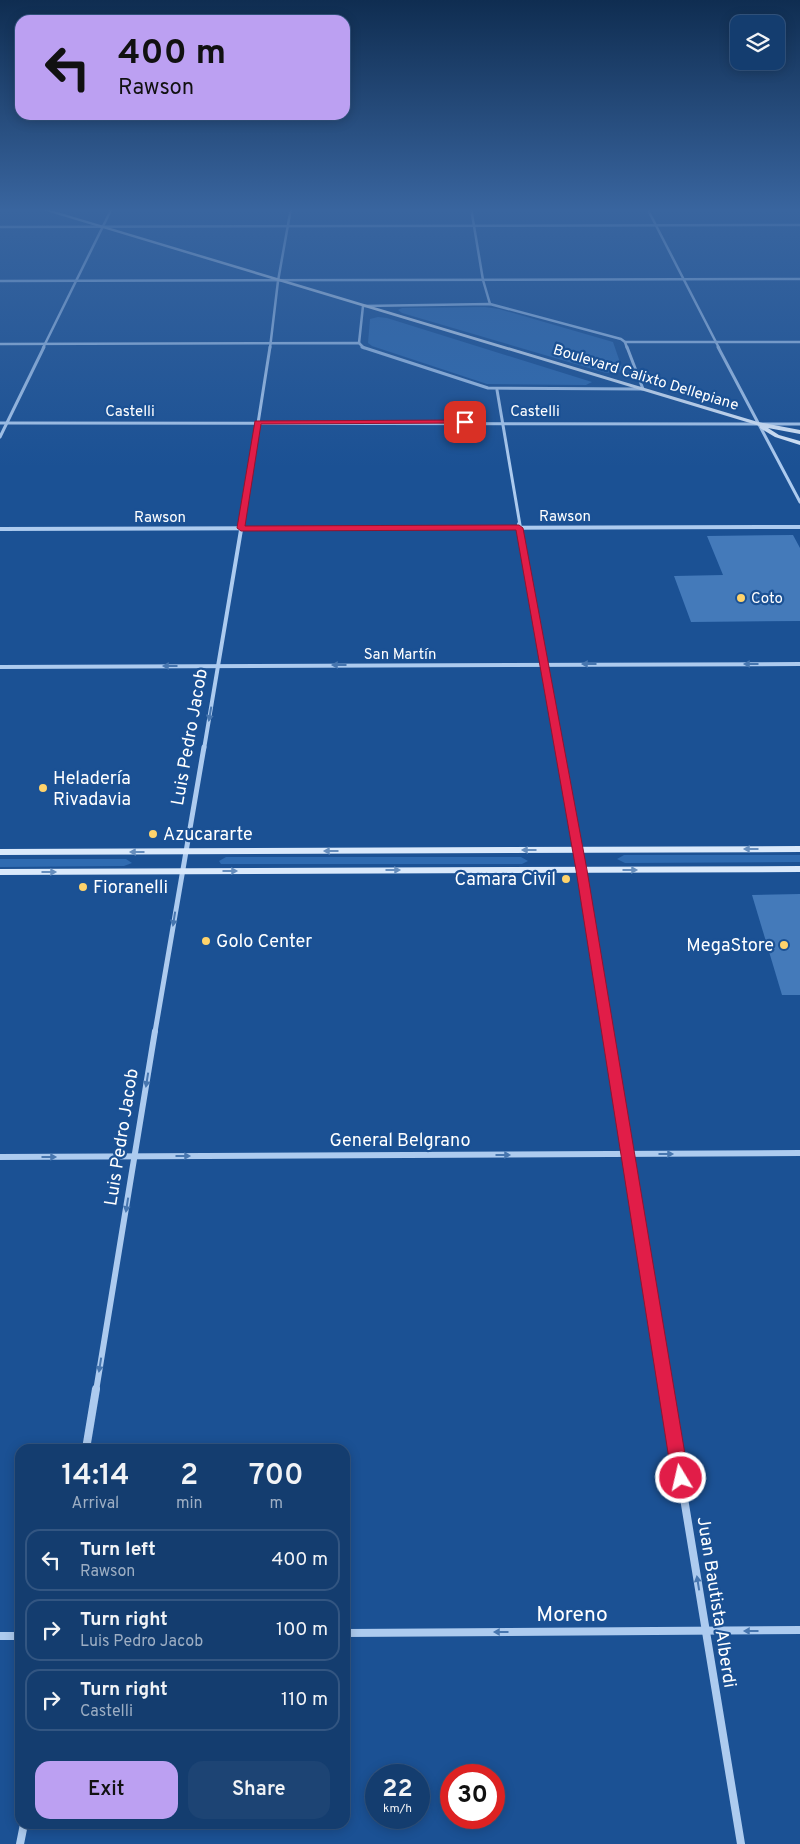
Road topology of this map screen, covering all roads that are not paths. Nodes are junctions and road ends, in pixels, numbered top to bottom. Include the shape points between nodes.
1 (71, 294) edge
2 (276, 294) edge
3 (322, 294) edge
4 (487, 294) edge
5 (691, 294) edge
6 (490, 304) junction
7 (363, 306) junction
8 (625, 342) junction
9 (716, 342) junction
10 (800, 342) edge
11 (359, 343) junction
12 (0, 344) edge
13 (47, 344) junction
14 (270, 344) junction
15 (643, 389) junction
16 (497, 390) junction
17 (258, 422) junction
18 (502, 422) junction
19 (0, 423) edge
20 (7, 423) junction
21 (757, 424) junction
22 (800, 424) edge
23 (800, 432) edge
24 (0, 438) edge
25 (800, 443) edge
26 (800, 502) edge
27 (800, 527) edge
28 (241, 528) junction
29 (519, 528) junction
30 (0, 529) edge
31 (800, 664) edge
32 (543, 665) junction
33 (219, 666) junction
34 (0, 667) edge
35 (800, 849) edge
36 (578, 850) junction
37 (185, 851) junction
38 (0, 852) edge
39 (800, 869) edge
40 (581, 870) junction
41 (182, 871) junction
42 (0, 872) edge
43 (800, 1153) edge
44 (628, 1154) junction
45 (0, 1157) edge
46 (135, 1157) junction
47 (87, 1444) edge
48 (800, 1630) edge
49 (706, 1631) junction
50 (350, 1633) edge
51 (0, 1636) edge
52 (15, 1636) edge
53 (23, 1829) edge
54 (20, 1844) edge
55 (741, 1844) edge

1 - 13 street
2 - 14 street, Luis Pedro Jacob
3 - 7 main road, Boulevard Calixto Dellepiane
4 - 6 street
5 - 9 street
6 - 7 street
6 - 8 street
7 - 11 street
7 - 15 main road, Boulevard Calixto Dellepiane
8 - 9 street
8 - 15 street
9 - 10 street
9 - 21 street
11 - 14 street
11 - 16 street via 363,348
12 - 13 street
13 - 14 street
13 - 20 street
14 - 17 street, Luis Pedro Jacob
15 - 16 street
15 - 21 main road, Boulevard Calixto Dellepiane
16 - 18 street, Juan Bautista Alberdi
17 - 18 street, Castelli
17 - 20 street, Castelli
17 - 28 street, Luis Pedro Jacob
18 - 21 street, Castelli
18 - 29 street, Juan Bautista Alberdi
19 - 20 street, Castelli
20 - 24 street
21 - 22 street, Castelli
21 - 23 main road, Boulevard Calixto Dellepiane
21 - 25 main road, Boulevard Calixto Dellepiane via 777,436
21 - 26 street
27 - 29 street, Rawson
28 - 29 street, Rawson
28 - 30 street, Rawson
28 - 33 street, Luis Pedro Jacob
29 - 32 street, Juan Bautista Alberdi
31 -> 32 street, San Martín
32 -> 33 street, San Martín
32 - 36 street, Juan Bautista Alberdi
33 -> 34 street, San Martín
33 -> 37 street, Luis Pedro Jacob
35 -> 36 main road
36 -> 37 main road
36 - 40 street, Juan Bautista Alberdi
37 -> 38 main road
37 - 41 street, Luis Pedro Jacob
40 -> 39 main road
41 -> 40 main road
40 - 44 street, Juan Bautista Alberdi
42 -> 41 main road
41 -> 46 street, Luis Pedro Jacob
44 -> 43 street, General Belgrano
46 -> 44 street, General Belgrano
49 -> 44 street, Juan Bautista Alberdi
45 -> 46 street, General Belgrano
46 -> 47 street, Luis Pedro Jacob
48 -> 49 street, Moreno
49 -> 50 street, Moreno
49 - 55 street, Juan Bautista Alberdi
51 - 52 street
53 - 54 street

